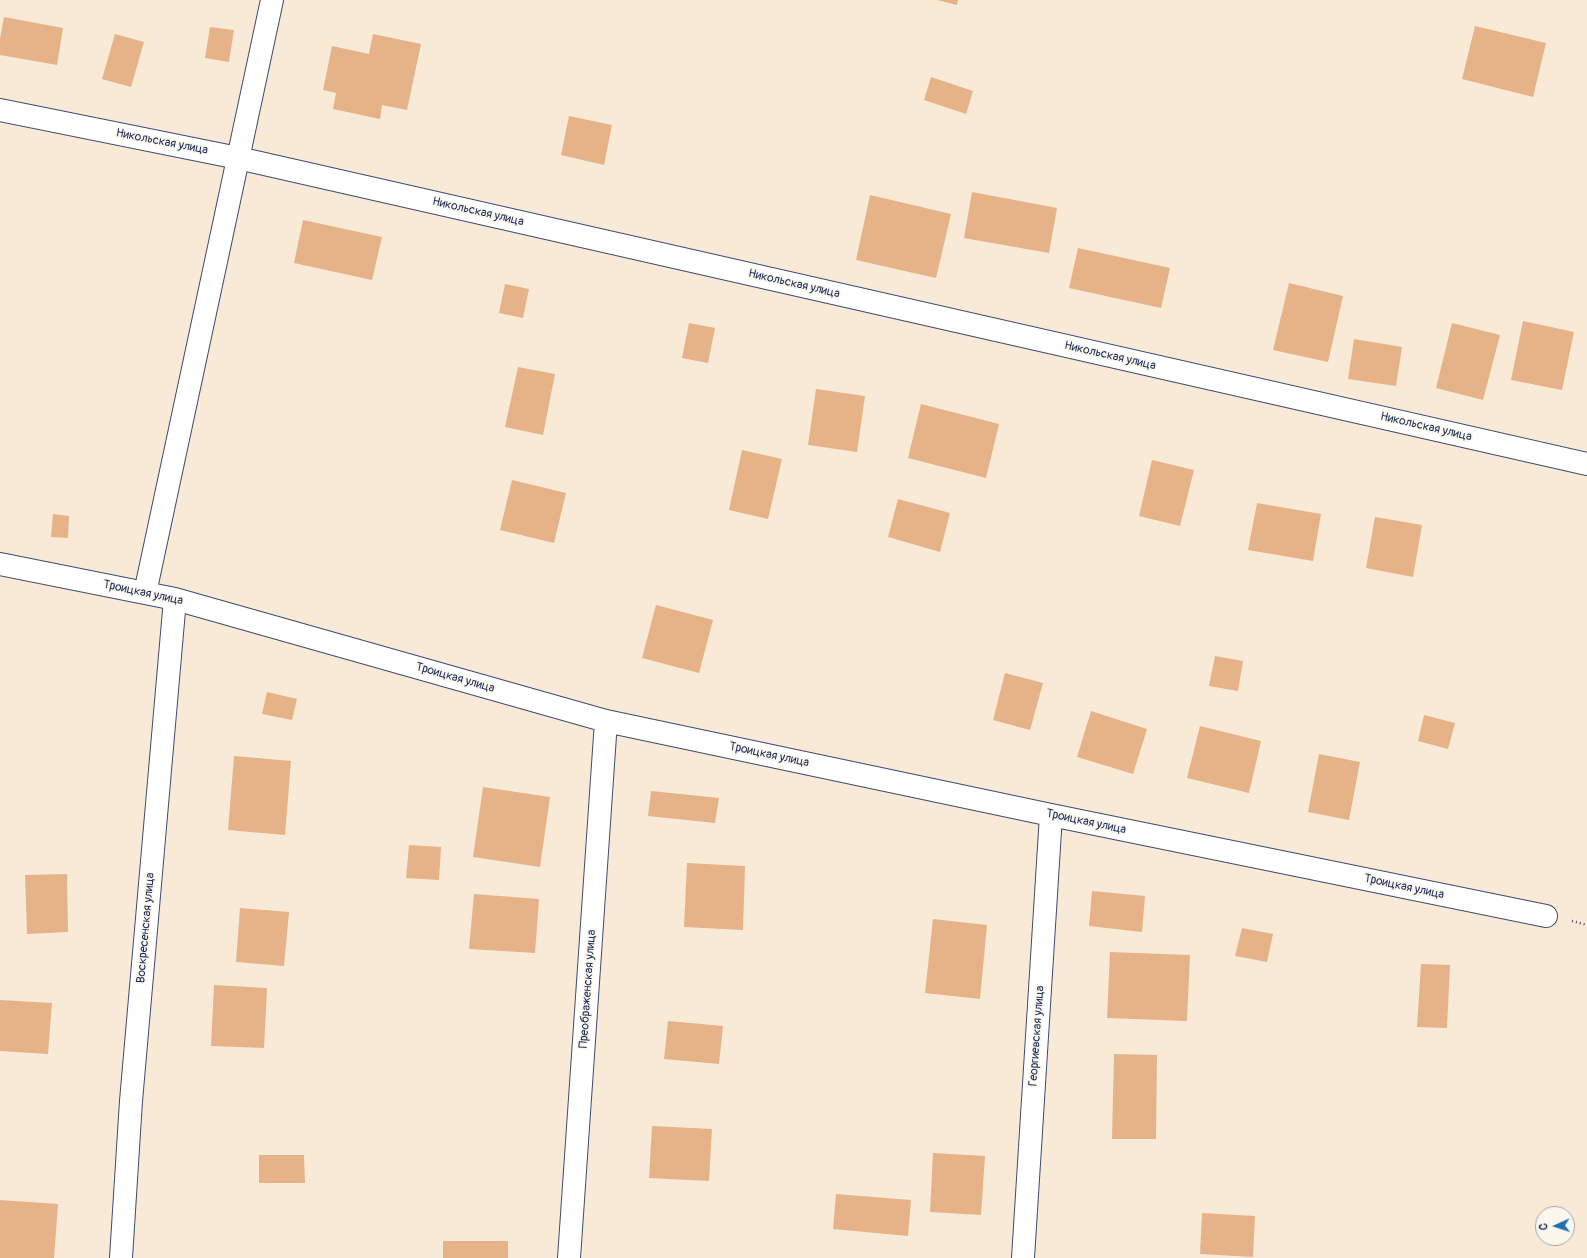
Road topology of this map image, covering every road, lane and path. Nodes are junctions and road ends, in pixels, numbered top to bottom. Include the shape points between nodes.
1 (272, 0) edge
2 (0, 110) edge
3 (238, 158) junction
4 (1587, 464) edge
5 (0, 564) edge
6 (145, 593) junction
7 (175, 599) junction
8 (606, 721) junction
9 (1051, 815) junction
10 (1546, 916) dead end
11 (121, 1258) edge
12 (569, 1258) edge
13 (1023, 1258) edge

1 - 3 street
2 - 3 street, Никольская улица
3 - 4 street, Никольская улица
3 - 6 street
5 - 6 street, Троицкая улица
6 - 7 street, Троицкая улица
7 - 8 street, Троицкая улица
7 - 11 street, Воскресенская улица via 131,1101
8 - 9 street, Троицкая улица
8 - 12 street, Преображенская улица
9 - 10 street, Троицкая улица
9 - 13 street, Георгиевская улица

